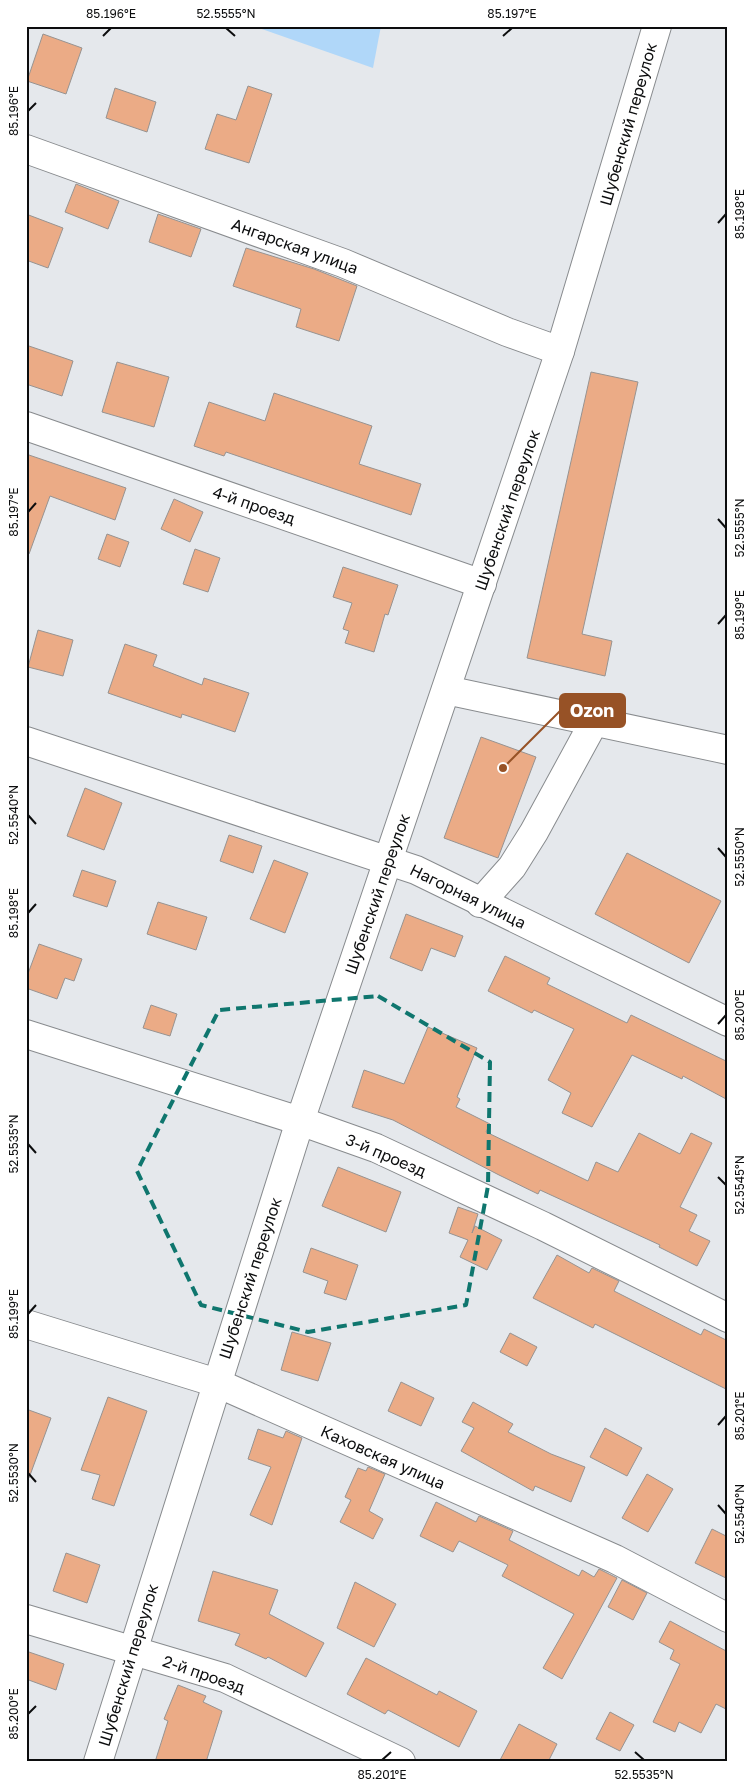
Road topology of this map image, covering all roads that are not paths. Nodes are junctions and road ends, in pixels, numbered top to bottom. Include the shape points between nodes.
1 (657, 26) edge
2 (26, 149) edge
3 (560, 351) junction
4 (26, 426) edge
5 (482, 584) junction
6 (446, 690) junction
7 (594, 722) junction
8 (26, 741) edge
9 (728, 750) edge
10 (388, 859) junction
11 (480, 902) junction
12 (728, 1022) edge
13 (26, 1034) edge
14 (300, 1121) junction
15 (728, 1318) edge
16 (26, 1324) edge
17 (217, 1382) junction
18 (728, 1618) edge
19 (26, 1619) edge
20 (132, 1651) junction
21 (98, 1762) edge
22 (401, 1762) edge

1 - 3 street, Шубенский переулок
2 - 3 street, Ангарская улица via 343,263
3 - 5 street, Шубенский переулок
4 - 5 street, 4-й проезд
5 - 6 street, Шубенский переулок
6 - 7 street
6 - 10 street, Шубенский переулок
7 - 9 street
7 - 11 street via 512,867
8 - 10 street, Нагорная улица
10 - 11 street, Нагорная улица
10 - 14 street, Шубенский переулок
11 - 12 street, Нагорная улица
13 - 14 street, 3-й проезд
14 - 15 street, 3-й проезд via 394,1157 543,1226
14 - 17 street, Шубенский переулок
16 - 17 street, Каховская улица
17 - 18 street, Каховская улица via 615,1560
17 - 20 street, Шубенский переулок
19 - 20 street, 2-й проезд
20 - 21 street, Шубенский переулок
20 - 22 street, 2-й проезд via 225,1678

